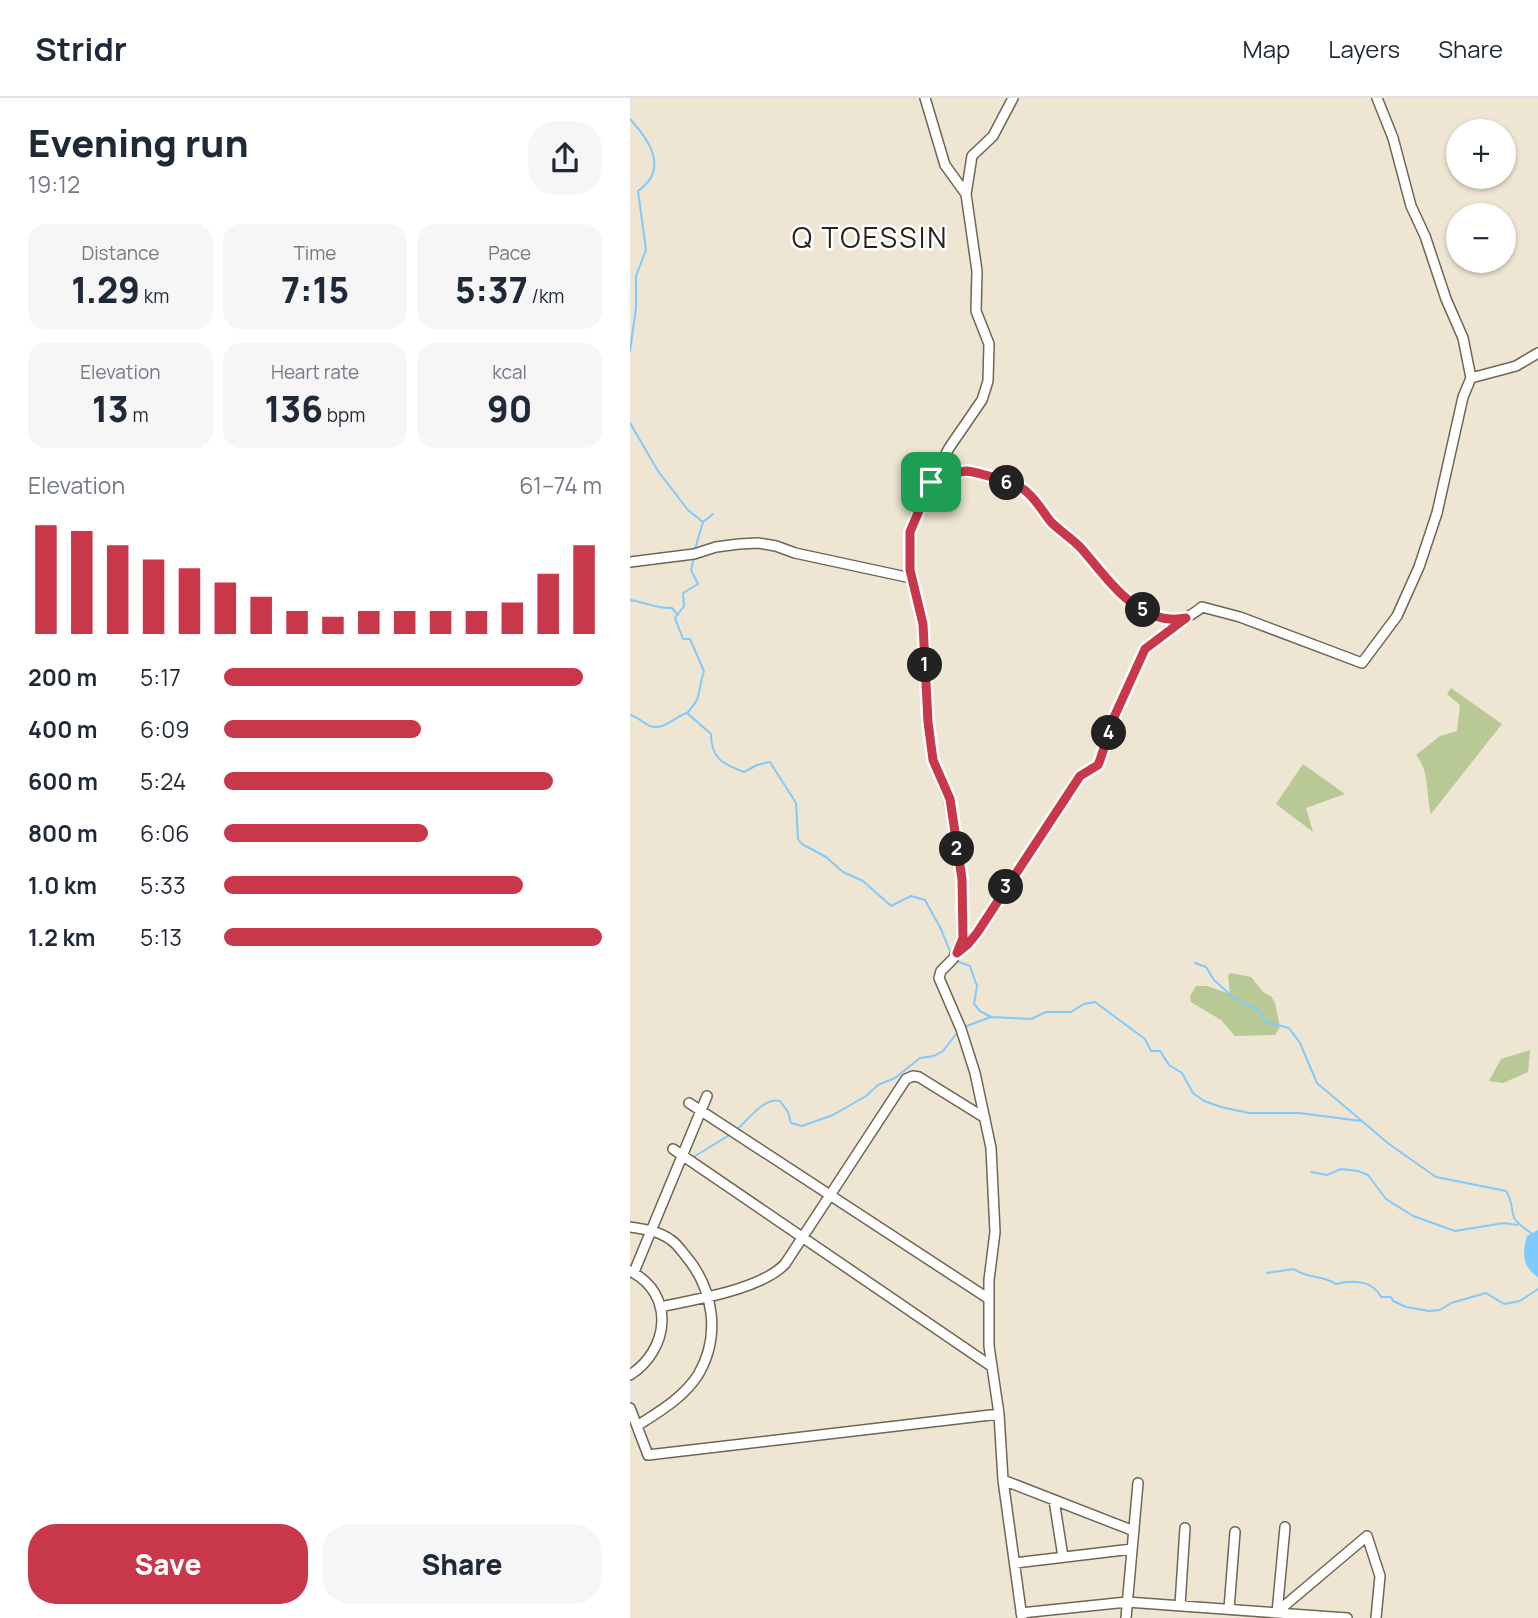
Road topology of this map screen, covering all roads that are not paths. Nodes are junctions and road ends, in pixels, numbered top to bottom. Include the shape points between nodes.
1 (925, 98) edge
2 (1013, 98) edge
3 (1377, 98) edge
4 (966, 194) junction
5 (1538, 354) edge
6 (1471, 378) junction
7 (931, 482) junction
8 (630, 562) edge
9 (911, 578) junction
10 (1186, 618) junction
11 (957, 953) junction
12 (707, 1096) dead end
13 (689, 1103) dead end
14 (701, 1111) junction
15 (985, 1118) junction
16 (673, 1149) dead end
17 (682, 1156) junction
18 (829, 1195) junction
19 (630, 1227) edge
20 (651, 1231) junction
21 (801, 1237) junction
22 (632, 1272) edge
23 (708, 1297) junction
24 (989, 1300) junction
25 (660, 1307) junction
26 (991, 1366) junction
27 (630, 1375) edge
28 (630, 1408) edge
29 (999, 1414) junction
30 (637, 1426) junction
31 (1003, 1480) junction
32 (1138, 1483) dead end
33 (1054, 1500) junction
34 (1285, 1527) dead end
35 (1185, 1528) dead end
36 (1134, 1531) junction
37 (1235, 1532) dead end
38 (1132, 1549) junction
39 (1063, 1557) junction
40 (1015, 1563) junction
41 (1127, 1602) junction
42 (1180, 1605) junction
43 (1228, 1609) junction
44 (1276, 1615) edge
45 (1022, 1616) edge
46 (1126, 1618) edge
47 (1347, 1618) edge
48 (1376, 1618) edge

1 - 4 street via 945,165
2 - 4 street via 993,136 972,156
3 - 6 street via 1411,206 1463,338
4 - 7 street via 977,271 976,311 989,344 988,381 982,400
5 - 6 street via 1516,366
6 - 10 street via 1419,567 1397,617 1362,663 1202,607
7 - 9 street via 910,532
7 - 10 street via 945,474 967,471 1021,488 1128,601 1156,616
8 - 9 street via 758,543
9 - 11 street via 923,624 933,760 950,799 960,861 963,938
10 - 11 street via 1145,649 1098,765 1080,776 977,933
11 - 15 street via 939,978 961,1029
12 - 14 street
13 - 14 street
14 - 17 street
14 - 18 street
15 - 18 street via 913,1076
15 - 24 street via 995,1232
16 - 17 street
17 - 20 street
17 - 21 street
18 - 21 street
18 - 24 street
19 - 20 street
20 - 22 street
20 - 23 street via 671,1240 687,1258
21 - 23 street via 778,1272
21 - 26 street
22 - 25 street via 650,1288
23 - 25 street
23 - 30 street via 711,1338 697,1376 671,1405
24 - 26 street
25 - 27 street via 662,1332 656,1347
26 - 29 street
28 - 30 street
29 - 30 street via 648,1455
29 - 31 street
31 - 33 street
31 - 40 street
32 - 36 street
33 - 36 street
33 - 39 street
34 - 44 street
35 - 42 street
36 - 38 street
37 - 43 street
38 - 39 street
38 - 41 street
39 - 40 street
40 - 45 street
41 - 42 street
41 - 45 street
41 - 46 street
42 - 43 street
43 - 44 street
44 - 47 street
44 - 48 street via 1367,1536 1380,1576

